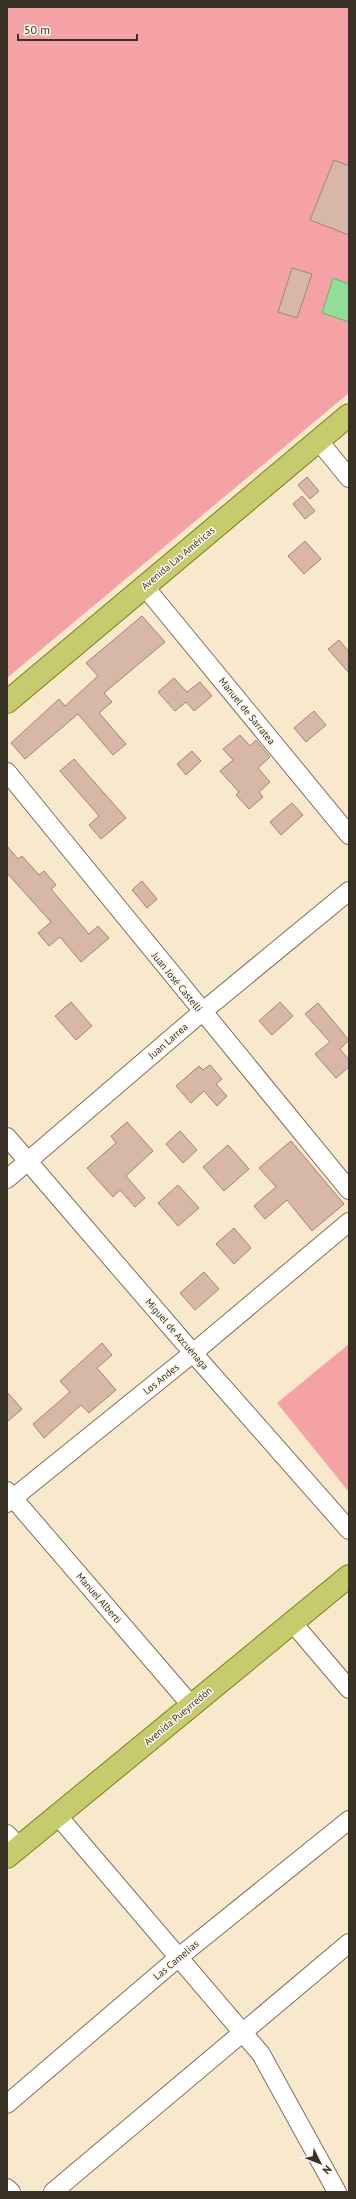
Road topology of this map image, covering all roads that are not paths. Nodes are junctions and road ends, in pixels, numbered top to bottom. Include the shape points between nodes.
1 (349, 415) edge
2 (318, 440) junction
3 (349, 478) edge
4 (145, 586) junction
5 (7, 702) edge
6 (7, 772) edge
7 (349, 835) edge
8 (349, 891) edge
9 (202, 1012) junction
10 (7, 1136) edge
11 (28, 1162) junction
12 (7, 1179) edge
13 (349, 1190) edge
14 (349, 1222) edge
15 (193, 1353) junction
16 (9, 1497) edge
17 (349, 1530) edge
18 (349, 1576) edge
19 (292, 1622) junction
20 (349, 1690) edge
21 (191, 1706) junction
22 (58, 1816) junction
23 (349, 1820) edge
24 (11, 1846) edge
25 (349, 1943) edge
26 (179, 1957) junction
27 (243, 2032) junction
28 (7, 2104) edge
29 (7, 2188) edge
30 (11, 2192) edge
31 (53, 2192) edge
32 (337, 2192) edge

1 - 2 main road, Avenida Las Américas
2 - 3 street
2 - 4 main road, Avenida Las Américas
4 - 5 main road, Avenida Las Américas
4 - 7 street, Manuel de Sarratea
6 - 9 street, Juan José Castelli
8 - 9 street, Juan Larrea
9 - 11 street, Juan Larrea
9 - 13 street, Juan José Castelli
10 - 11 street, Miguel de Azcuénaga
11 - 12 street, Juan Larrea
11 - 15 street, Miguel de Azcuénaga
14 - 15 street, Los Andes
15 - 16 street, Los Andes
15 - 17 street, Miguel de Azcuénaga
16 - 21 street, Manuel Alberti
18 - 19 main road, Avenida Pueyrredón
19 - 20 street
19 - 21 main road, Avenida Pueyrredón
21 - 22 main road, Avenida Pueyrredón
22 - 24 main road, Avenida Pueyrredón
22 - 26 street
23 - 26 street, Las Camelias
25 - 27 street
26 - 27 street
26 - 28 street, Las Camelias
27 - 31 street
27 - 32 street via 261,2054
29 - 30 street

